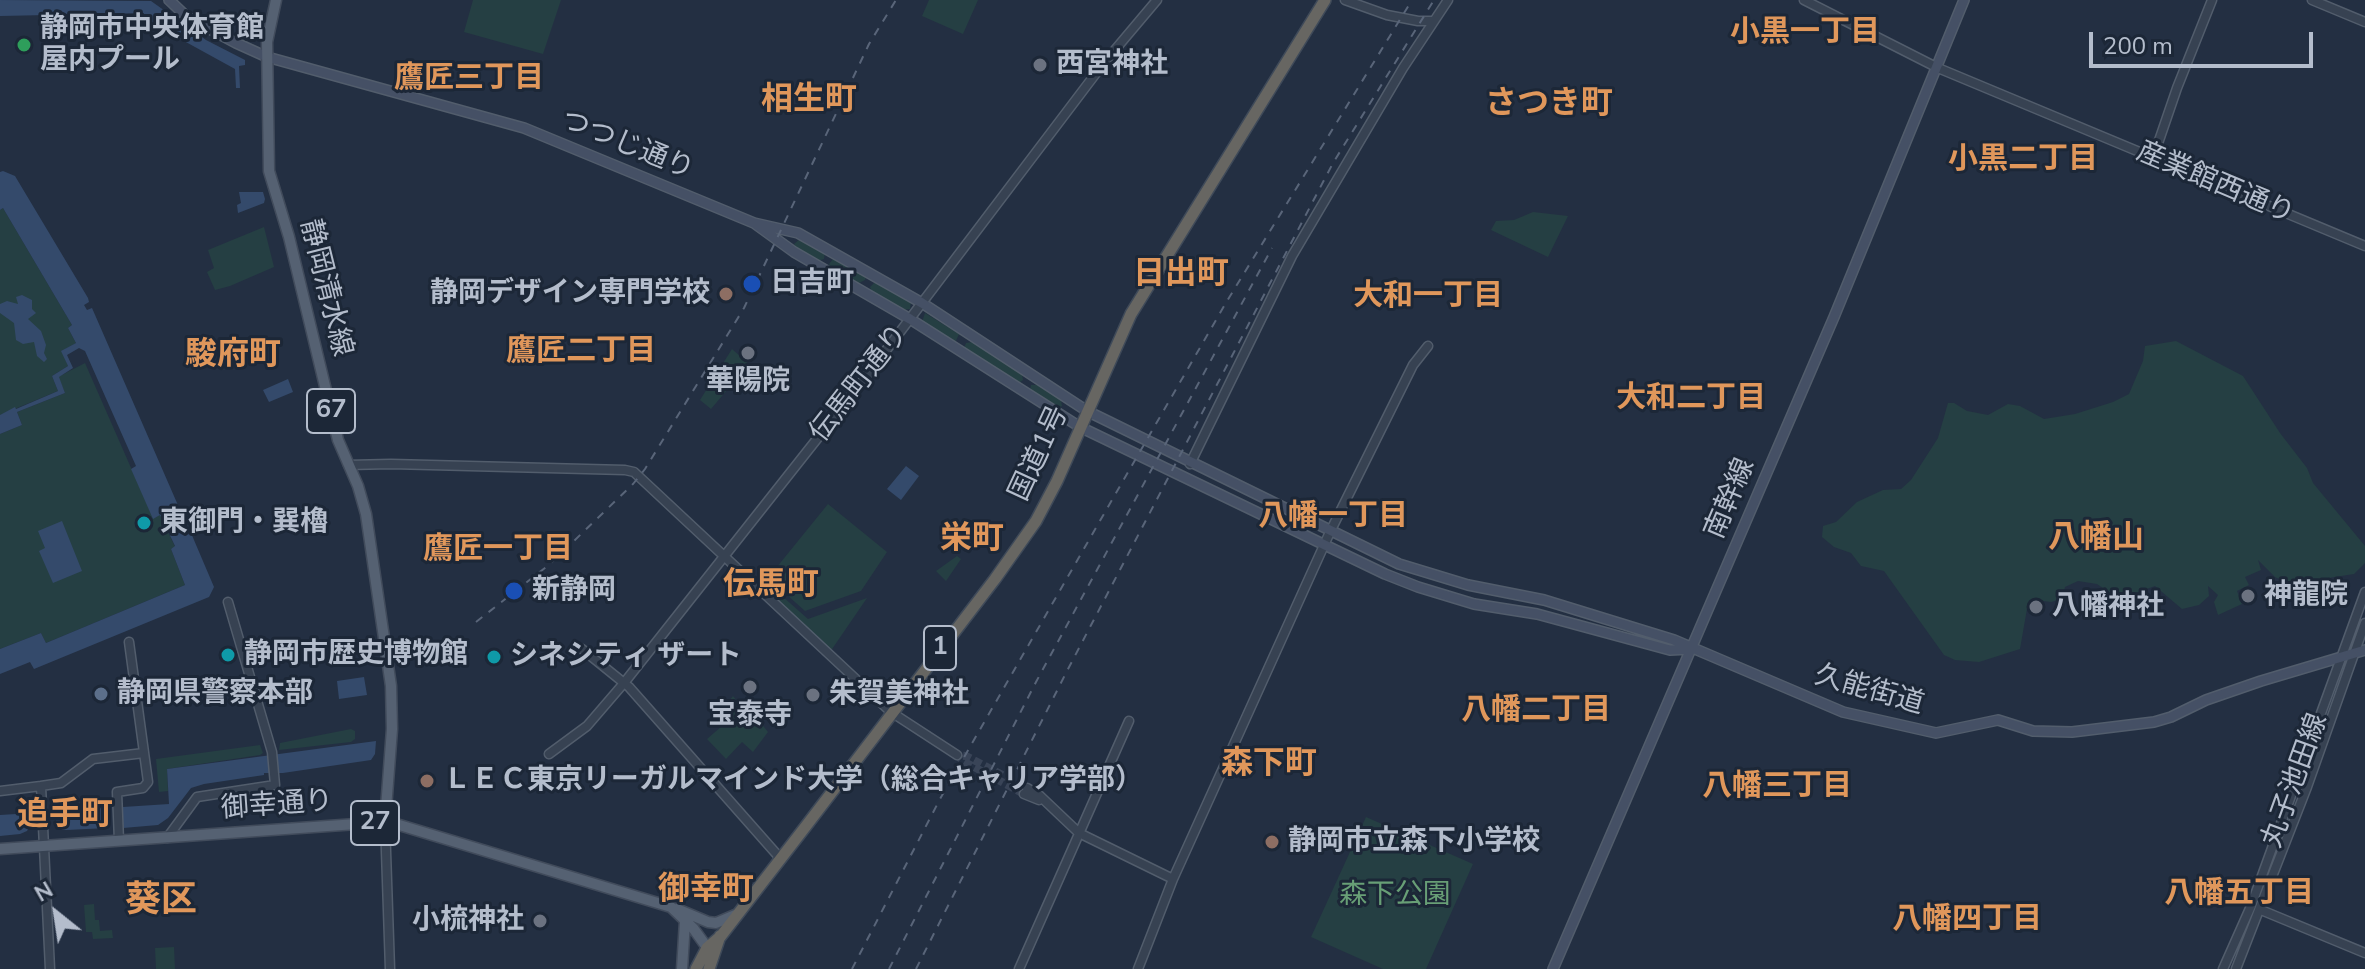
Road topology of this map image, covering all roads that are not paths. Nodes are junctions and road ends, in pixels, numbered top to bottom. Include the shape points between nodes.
1 (169, 0) edge
2 (276, 0) edge
3 (1157, 0) edge
4 (1325, 0) edge
5 (1345, 0) edge
6 (1448, 0) edge
7 (1804, 0) edge
8 (1964, 0) edge
9 (2212, 0) edge
10 (2312, 0) edge
11 (1434, 21) junction
12 (2365, 22) edge
13 (267, 57) junction
14 (1938, 68) junction
15 (2153, 158) junction
16 (754, 223) junction
17 (2365, 246) edge
18 (922, 303) junction
19 (910, 319) junction
20 (1428, 346) dead end
21 (1087, 411) junction
22 (1080, 427) junction
23 (1186, 462) junction
24 (348, 465) junction
25 (1176, 472) joint
26 (1330, 532) junction
27 (1325, 543) junction
28 (722, 556) junction
29 (2365, 592) edge
30 (228, 602) dead end
31 (2365, 623) edge
32 (129, 642) dead end
33 (582, 649) dead end
34 (1690, 649) junction
35 (2360, 652) edge
36 (2341, 658) junction
37 (624, 683) junction
38 (891, 712) junction
39 (1129, 721) dead end
40 (144, 753) junction
41 (549, 754) dead end
42 (957, 755) dead end
43 (41, 786) junction
44 (0, 791) edge
45 (1026, 791) tunnel mouth
46 (385, 822) junction
47 (1079, 833) junction
48 (167, 838) junction
49 (119, 841) junction
50 (44, 846) junction
51 (0, 849) edge
52 (780, 858) junction
53 (1173, 879) junction
54 (671, 907) junction
55 (2261, 910) junction
56 (735, 915) junction
57 (685, 921) junction
58 (2365, 953) edge
59 (710, 959) edge
60 (50, 969) edge
61 (390, 969) edge
62 (682, 969) edge
63 (696, 969) edge
64 (1019, 969) edge
65 (1138, 969) edge
66 (1553, 969) edge
67 (2223, 969) edge
68 (2236, 969) edge

1 - 13 main road, つつじ通り via 187,17
2 - 13 main road, 静岡清水線 / 67
3 - 18 street, 伝馬町通り
4 - 21 highway, 国道1号 / 1 via 1131,314
5 - 11 street via 1387,15
6 - 11 street
7 - 14 street, 産業館西通り
8 - 14 main road, 南幹線
9 - 15 street
10 - 12 street
11 - 23 street via 1292,256
13 - 16 main road, つつじ通り via 524,128
13 - 24 main road, 静岡清水線 / 67 via 269,171
14 - 15 street, 産業館西通り
14 - 34 main road, 南幹線
15 - 17 street, 産業館西通り
16 - 18 main road, つつじ通り via 798,233
16 - 19 main road, つつじ通り
18 - 19 street, 伝馬町通り
18 - 21 main road, つつじ通り
19 - 22 main road, つつじ通り
19 - 28 street, 伝馬町通り
20 - 26 street via 1413,365
21 - 22 highway, 国道1号 / 1
21 - 23 main road, つつじ通り
22 - 25 main road, つつじ通り
22 - 38 highway, 国道1号 / 1 via 1036,521
23 - 26 main road, 久能街道
24 - 28 street via 634,472
24 - 46 main road, 静岡清水線 / 67 via 366,514 391,686
25 - 27 main road, 久能街道
26 - 27 street
26 - 34 main road, 久能街道 via 1443,579 1544,600
27 - 34 main road, 久能街道 via 1385,574 1448,597 1537,614 1670,650
27 - 53 street
28 - 37 street, 伝馬町通り
28 - 38 street
29 - 36 street, 丸子池田線
30 - 48 street via 272,752 275,785 195,799
31 - 35 street, 丸子池田線
32 - 40 street
33 - 37 street
34 - 36 main road, 久能街道 via 1835,709 1936,733 1998,720 2054,733 2154,722 2261,681
34 - 66 main road, 南幹線
35 - 36 main road, 久能街道
35 - 55 street, 丸子池田線
36 - 67 street, 丸子池田線
37 - 41 street, 伝馬町通り via 587,726
37 - 52 street
38 - 42 street
38 - 52 highway, 国道1号 / 1
39 - 47 street
40 - 43 street via 93,759 61,783
40 - 49 street via 147,785 116,795
43 - 44 street
43 - 50 street
45 - 47 street
46 - 48 main road, 御幸通り / 27
46 - 54 main road, 御幸通り / 27
46 - 61 street
47 - 53 street
47 - 64 street
48 - 49 main road, 御幸通り / 27
49 - 50 main road, 御幸通り / 27
50 - 51 main road, 御幸通り / 27
50 - 60 street
52 - 56 highway, 国道1号 / 1
53 - 65 street
54 - 56 main road, 27 via 716,923
54 - 57 main road, 御幸通り / 27
55 - 58 street
55 - 68 street, 丸子池田線
56 - 59 highway, 国道1号 / 1
57 - 59 main road, 御幸通り / 27
57 - 62 main road
59 - 63 highway, 国道1号 / 1

